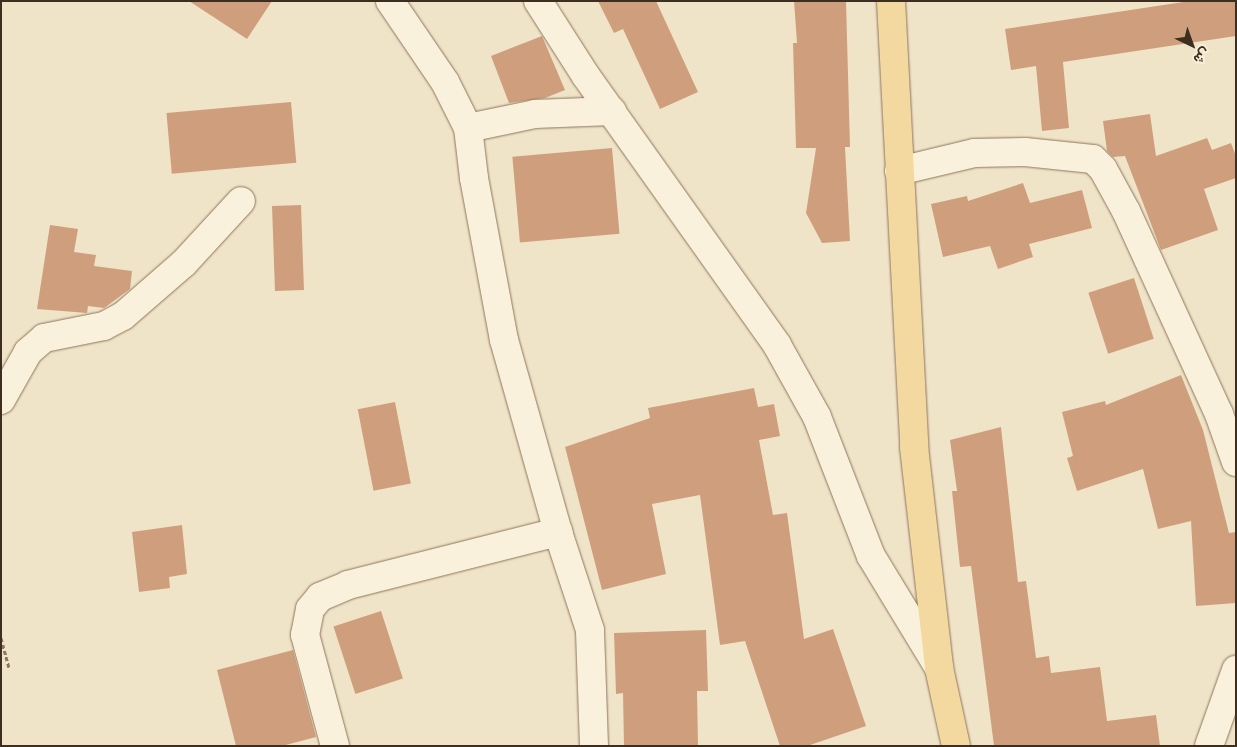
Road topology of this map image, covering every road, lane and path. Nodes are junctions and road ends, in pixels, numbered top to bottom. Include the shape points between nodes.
1 (390, 1) edge
2 (538, 1) edge
3 (891, 1) edge
4 (612, 111) junction
5 (468, 128) junction
6 (899, 171) junction
7 (241, 202) dead end
8 (1, 400) edge
9 (1236, 462) edge
10 (558, 532) junction
11 (1, 638) edge
12 (9, 668) dead end
13 (938, 668) junction
14 (1236, 670) edge
15 (335, 746) edge
16 (594, 746) edge
17 (956, 746) edge
18 (1209, 746) edge

1 - 5 street via 445,82
2 - 4 street
3 - 6 main road
4 - 5 street via 535,114
4 - 13 street via 777,345 817,417 871,556
5 - 10 street via 504,340
6 - 9 street via 974,153 1025,152 1093,159 1103,169 1126,211 1219,414
6 - 13 main road via 914,447
7 - 8 street via 184,263 124,316 104,326 44,338 28,352
10 - 15 street via 348,585 320,597 310,609 305,636
10 - 16 street via 590,630
11 - 12 path
13 - 17 main road
14 - 18 street

